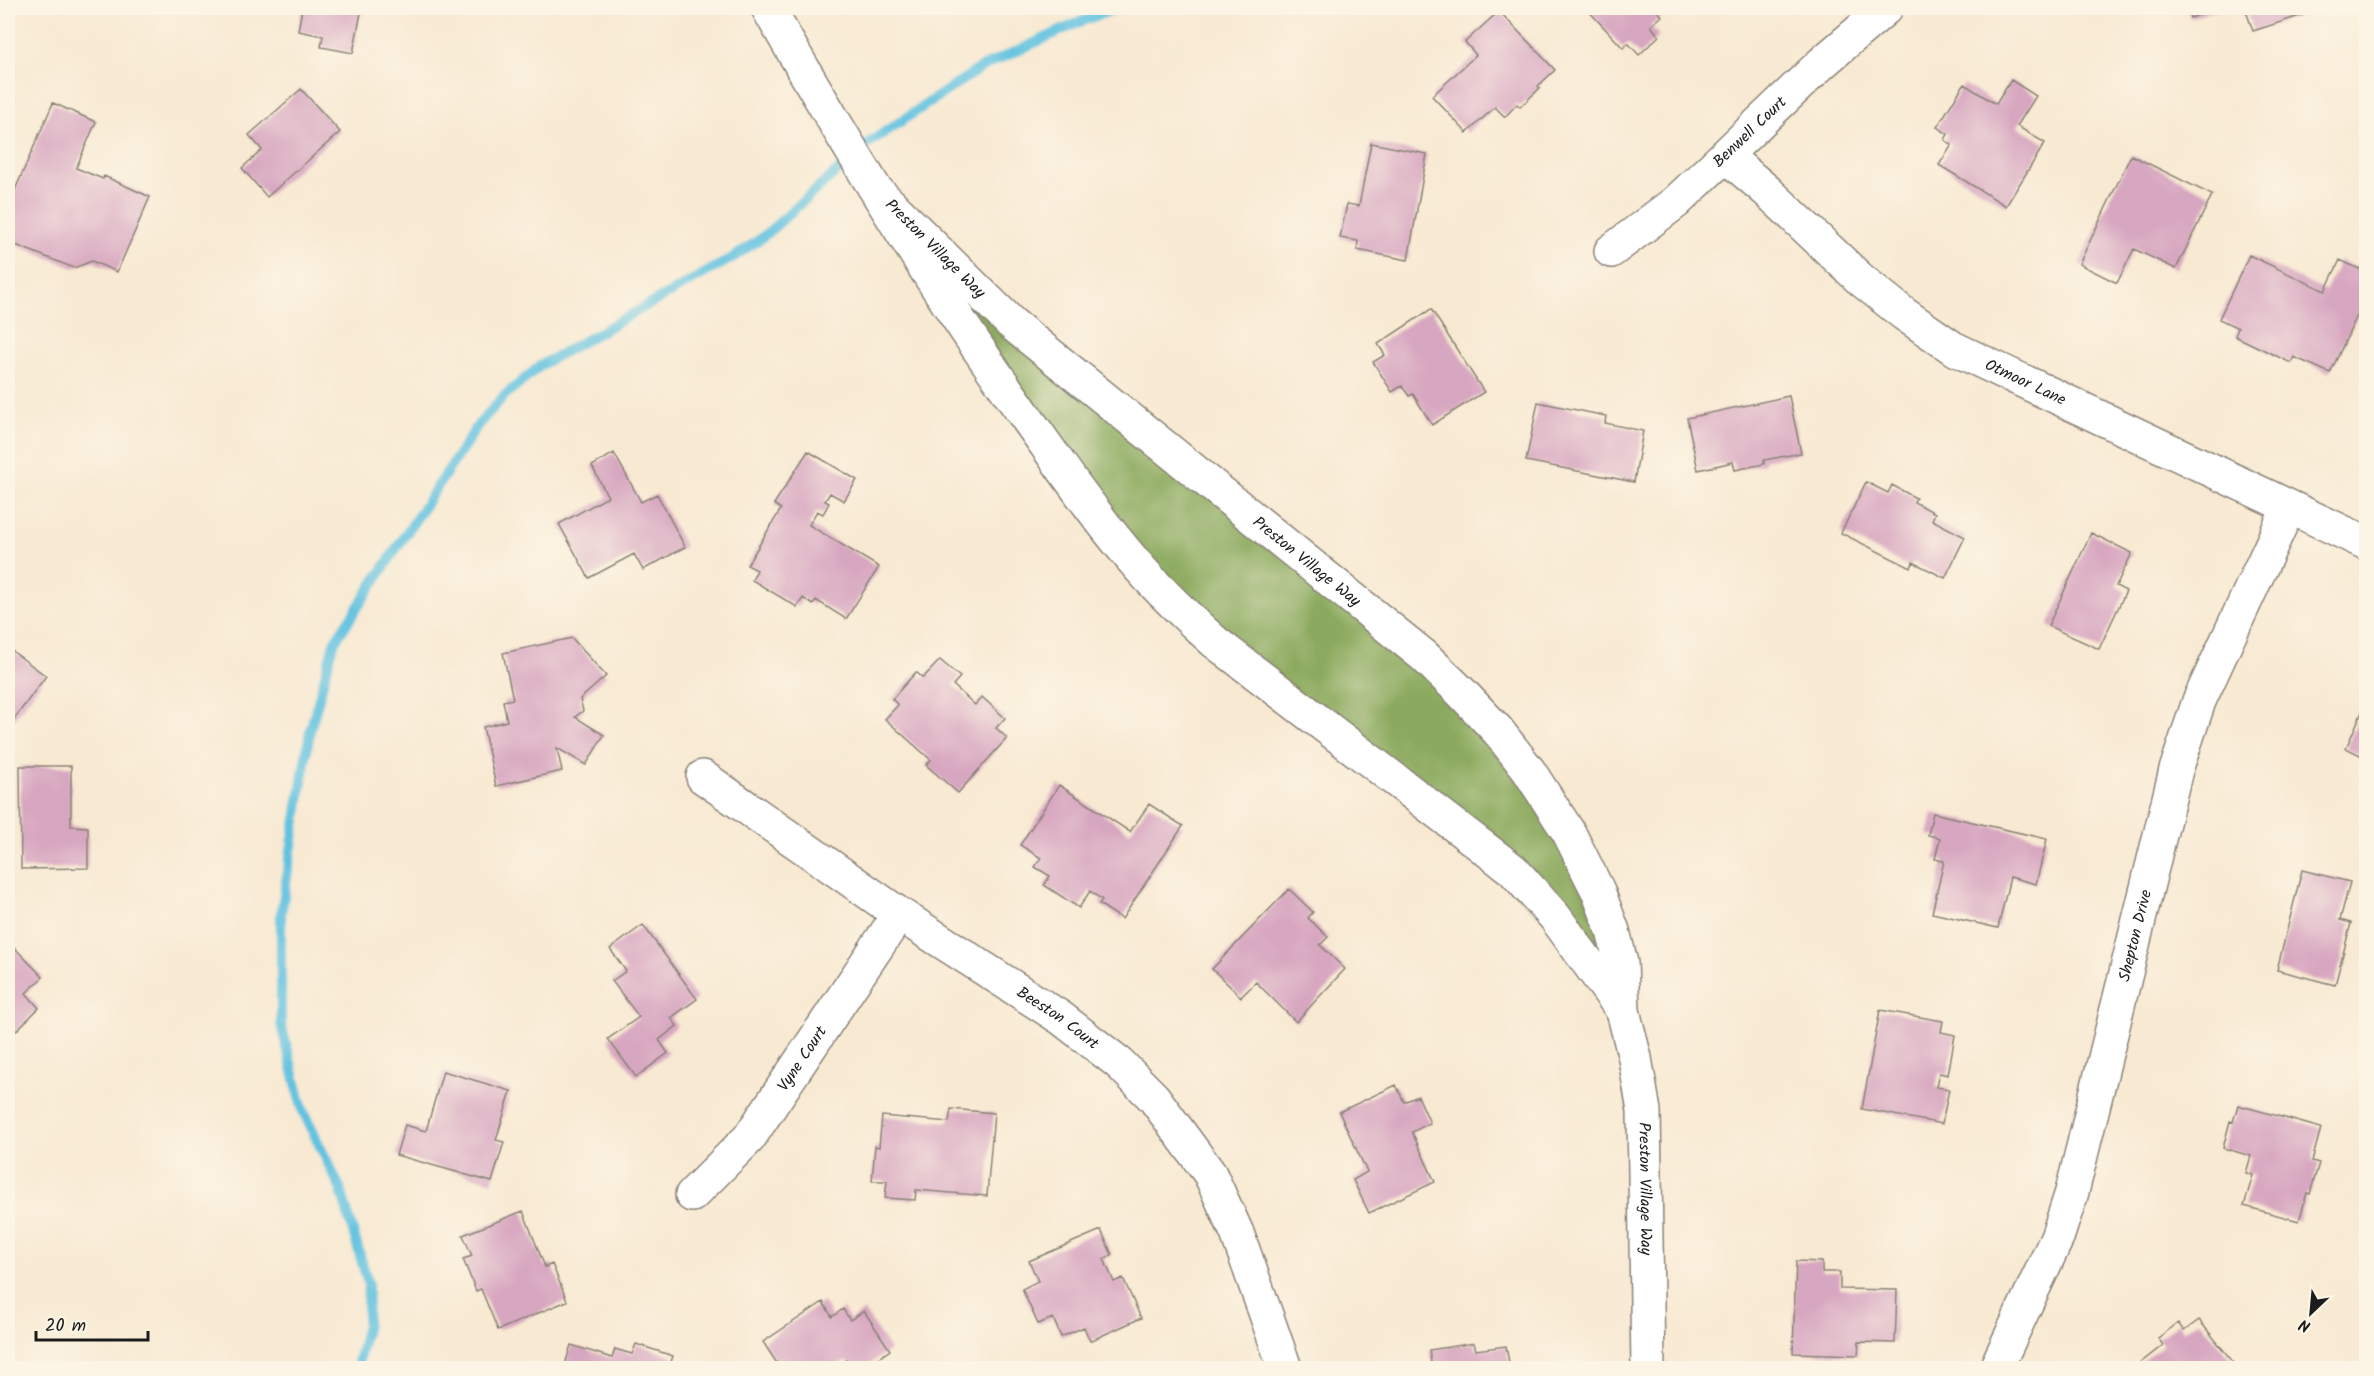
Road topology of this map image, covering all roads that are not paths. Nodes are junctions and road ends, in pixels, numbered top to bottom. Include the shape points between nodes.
1 (768, 8) edge
2 (1886, 8) edge
3 (1726, 156) junction
4 (877, 191) junction
5 (1611, 251) dead end
6 (2289, 507) junction
7 (2367, 543) edge
8 (703, 777) dead end
9 (899, 914) junction
10 (1623, 1011) junction
11 (692, 1195) dead end
12 (1285, 1368) edge
13 (1648, 1368) edge
14 (1996, 1368) edge

1 - 4 street, Preston Village Way
2 - 3 street, Benwell Court via 1822,63
3 - 5 street, Benwell Court via 1676,202
3 - 6 street, Otmoor Lane via 1859,278 1953,348
4 - 10 street, Preston Village Way via 963,329 1132,559 1215,642 1513,870 1555,917
4 - 10 street, Preston Village Way via 1011,323 1424,656 1491,724 1535,780 1569,833 1598,891 1621,963
6 - 7 street, Otmoor Lane
6 - 14 street, Shepton Drive via 2199,701 2183,750 2072,1192 2057,1238
8 - 9 street, Beeston Court
9 - 11 street, Vyne Court via 749,1138
9 - 12 street, Beeston Court via 1061,1018 1154,1098 1210,1174 1237,1233
10 - 13 street, Preston Village Way via 1644,1111

